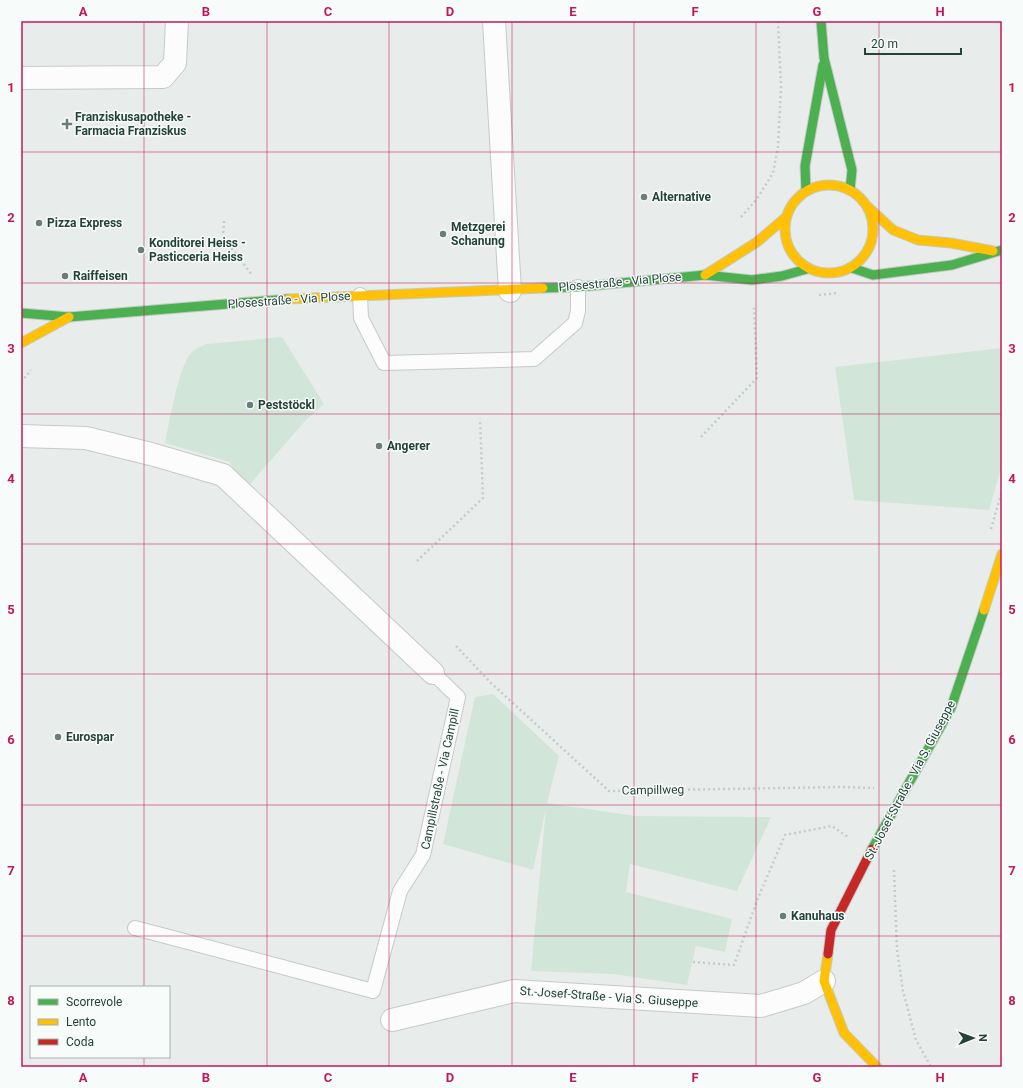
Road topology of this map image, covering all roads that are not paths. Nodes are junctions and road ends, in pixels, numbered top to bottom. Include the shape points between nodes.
1 (177, 21) edge
2 (494, 21) edge
3 (822, 21) edge
4 (824, 58) junction
5 (21, 78) edge
6 (850, 190) junction
7 (806, 191) junction
8 (867, 206) junction
9 (785, 218) junction
10 (998, 251) edge
11 (852, 268) junction
12 (807, 269) junction
13 (705, 275) junction
14 (578, 287) junction
15 (510, 291) junction
16 (360, 296) junction
17 (21, 313) edge
18 (69, 317) junction
19 (21, 343) edge
20 (21, 436) edge
21 (1002, 554) edge
22 (433, 673) joint
23 (136, 928) dead end
24 (824, 981) junction
25 (392, 1020) dead end
26 (877, 1067) edge

1 - 5 street via 175,63 163,77
2 - 15 street
3 - 4 street
4 - 6 street via 852,170
4 - 7 street via 805,166
6 - 7 street, Plosestraße - Via Plose via 828,185
6 - 8 street, Plosestraße - Via Plose
7 - 9 street, Plosestraße - Via Plose via 789,208
8 - 10 street, Plosestraße - Via Plose via 893,230 918,240
8 - 11 street via 872,219 870,247
9 - 12 street via 784,233 788,247 796,260
9 - 13 street, Plosestraße - Via Plose via 771,233 744,253
10 - 11 street, Plosestraße - Via Plose via 952,265 873,275
11 - 12 street, Plosestraße - Via Plose via 838,273 822,274
12 - 13 street, Plosestraße - Via Plose via 752,280
13 - 14 street, Plosestraße - Via Plose
14 - 15 street, Plosestraße - Via Plose
14 - 16 lane via 576,322 534,359 384,363 360,318
15 - 16 street, Plosestraße - Via Plose
16 - 18 street, Plosestraße - Via Plose via 293,298
17 - 18 street, Plosestraße - Via Plose
18 - 19 street, Plosestraße - Via Plose
20 - 22 street, Campillstraße - Via Campill via 86,438 223,475
21 - 24 street, St.-Josef-Straße - Via S. Giuseppe via 951,708 871,851 831,930
22 - 23 lane, Campillstraße - Via Campill via 458,697 423,855 400,891 373,991
24 - 25 street, St.-Josef-Straße - Via S. Giuseppe via 804,993 761,1006 514,991
24 - 26 street, St.-Josef-Straße - Via S. Giuseppe via 844,1033

